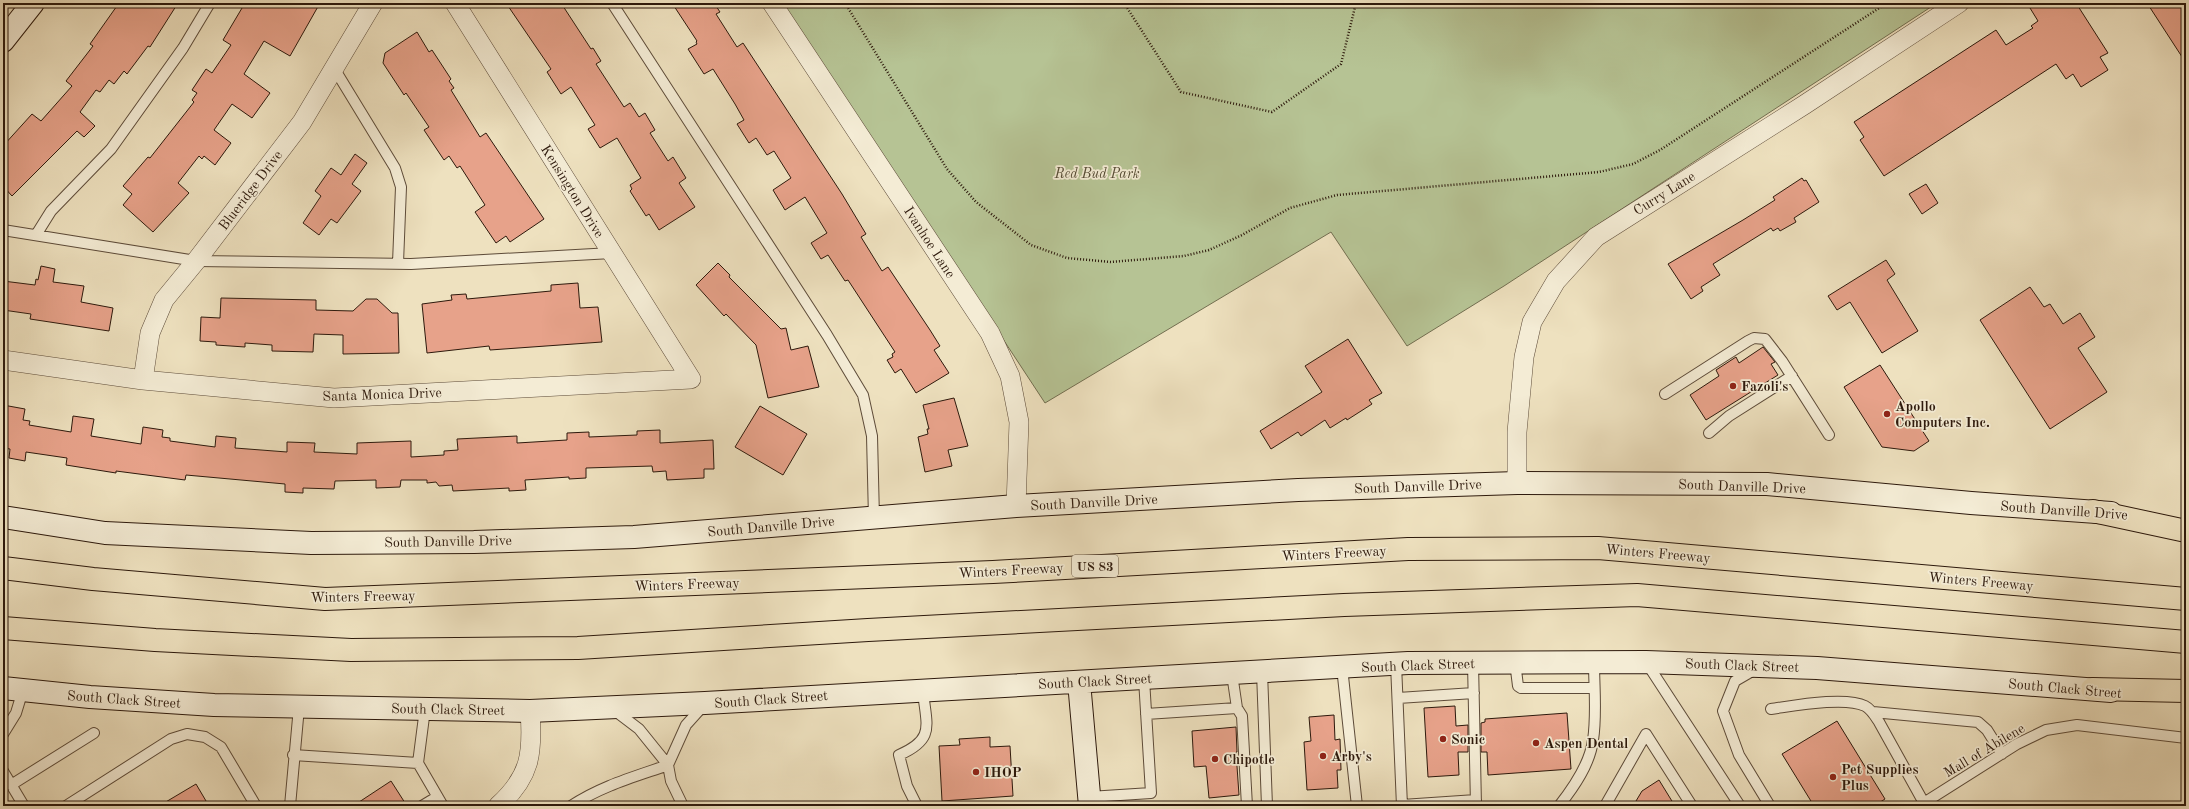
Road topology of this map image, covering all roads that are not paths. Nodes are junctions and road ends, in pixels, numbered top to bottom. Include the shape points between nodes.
1 (33, 3) edge
2 (210, 3) edge
3 (373, 3) edge
4 (455, 3) edge
5 (612, 3) edge
6 (772, 3) edge
7 (1959, 3) edge
8 (3, 41) edge
9 (334, 68) junction
10 (3, 230) edge
11 (36, 235) junction
12 (612, 253) junction
13 (196, 261) junction
14 (398, 264) junction
15 (3, 360) edge
16 (1792, 376) junction
17 (691, 379) joint
18 (143, 380) junction
19 (1665, 394) dead end
20 (1709, 433) dead end
21 (1829, 436) dead end
22 (1517, 483) junction
23 (1016, 506) junction
24 (2093, 511) junction
25 (3, 517) edge
26 (874, 518) junction
27 (2186, 520) edge
28 (2186, 531) edge
29 (3, 568) edge
30 (2186, 599) edge
31 (3, 628) edge
32 (2186, 642) edge
33 (1515, 662) junction
34 (1594, 662) junction
35 (1646, 662) junction
36 (1473, 663) junction
37 (1396, 664) junction
38 (1761, 666) junction
39 (1342, 667) junction
40 (1262, 672) junction
41 (1232, 674) junction
42 (1144, 679) junction
43 (1079, 682) junction
44 (1594, 688) junction
45 (13, 689) edge
46 (2092, 689) junction
47 (923, 691) junction
48 (2186, 691) edge
49 (1474, 693) junction
50 (1398, 698) junction
51 (2186, 701) edge
52 (705, 703) junction
53 (299, 707) junction
54 (610, 708) junction
55 (1237, 708) junction
56 (425, 709) junction
57 (1771, 709) dead end
58 (530, 711) junction
59 (1872, 712) junction
60 (1146, 714) junction
61 (94, 733) dead end
62 (3, 734) edge
63 (2186, 738) edge
64 (2002, 754) junction
65 (294, 755) junction
66 (418, 763) junction
67 (668, 765) junction
68 (3, 771) edge
69 (11, 785) junction
70 (437, 797) junction
71 (1090, 801) edge
72 (1476, 803) edge
73 (1922, 804) edge
74 (24, 806) edge
75 (66, 806) edge
76 (256, 806) edge
77 (290, 806) edge
78 (422, 806) edge
79 (443, 806) edge
80 (498, 806) edge
81 (571, 806) edge
82 (683, 806) edge
83 (917, 806) edge
84 (1247, 806) edge
85 (1267, 806) edge
86 (1357, 806) edge
87 (1402, 806) edge
88 (1559, 806) edge
89 (1605, 806) edge
90 (1692, 806) edge
91 (1740, 806) edge
92 (1770, 806) edge

1 - 8 main road
2 - 11 lane via 183,48 111,148 51,211
3 - 9 street, Blueridge Drive
4 - 12 street, Kensington Drive
5 - 26 lane via 827,335 863,395 872,436
6 - 23 street, Ivanhoe Lane via 990,333 1010,376 1019,422
7 - 22 street, Curry Lane via 1596,236 1556,281 1532,322 1524,357 1517,432
9 - 13 street, Blueridge Drive via 302,122
9 - 14 lane via 395,168 400,187
10 - 11 lane
11 - 13 lane
12 - 14 lane
12 - 17 street, Kensington Drive
13 - 14 lane
13 - 18 street, Blueridge Drive via 164,300 150,333
15 - 18 street, Santa Monica Drive
16 - 19 lane via 1769,342 1754,338
16 - 20 lane via 1729,416
16 - 21 lane
17 - 18 street, Santa Monica Drive via 334,398
22 - 23 main road, South Danville Drive via 1298,490
22 - 24 main road, South Danville Drive via 1767,484 1971,503
23 - 26 main road, South Danville Drive
24 - 27 main road, South Danville Drive
24 - 28 highway
25 - 26 main road, South Danville Drive via 105,533 312,543 474,542 634,537
29 - 30 highway, Winters Freeway / US 83 via 93,579 325,599 993,572 1408,549 1598,548
31 - 32 highway via 155,640 351,650 578,648 1336,606 1638,595
33 - 34 main road, South Clack Street
33 - 36 main road, South Clack Street
33 - 44 lane via 1518,686 1521,688
34 - 35 main road, South Clack Street
34 - 44 lane
35 - 38 main road, South Clack Street
35 - 91 lane
36 - 37 main road, South Clack Street
36 - 49 lane
37 - 39 main road, South Clack Street
37 - 50 lane
38 - 46 main road, South Clack Street
38 - 92 lane via 1735,681 1723,711 1739,755
39 - 40 main road, South Clack Street
39 - 86 lane
40 - 41 main road, South Clack Street
40 - 85 lane
41 - 42 main road, South Clack Street
41 - 55 lane
42 - 43 main road, South Clack Street
42 - 60 lane
43 - 47 main road, South Clack Street
43 - 71 main road
44 - 88 lane via 1594,734 1591,750 1572,789
45 - 53 main road, South Clack Street via 214,705
45 - 62 lane via 16,713
46 - 48 highway
46 - 51 main road, South Clack Street
47 - 52 main road, South Clack Street
47 - 83 lane via 927,730 922,741 914,749 899,755 907,786
49 - 50 lane
49 - 72 lane
50 - 87 lane
52 - 54 main road, South Clack Street
52 - 67 lane via 686,725
53 - 56 main road, South Clack Street
53 - 65 lane
54 - 58 main road, South Clack Street
54 - 67 lane via 639,729
55 - 60 lane
55 - 84 lane via 1242,716
56 - 58 main road, South Clack Street
56 - 66 lane
57 - 59 lane via 1850,702 1865,706
58 - 80 street via 532,742 528,761 522,778 512,793
59 - 64 lane via 1978,722 1987,730
59 - 73 lane
60 - 71 lane via 1151,793
61 - 69 lane
63 - 64 lane, Mall of Abilene via 2077,725 2046,730
64 - 73 lane, Mall of Abilene
65 - 66 lane
65 - 77 lane
66 - 70 lane
67 - 81 lane via 591,793
67 - 82 lane
68 - 69 lane
69 - 74 lane
70 - 78 lane
70 - 79 lane
72 - 87 lane
75 - 76 lane via 171,739 187,734 205,737 221,747
89 - 90 lane via 1646,734

